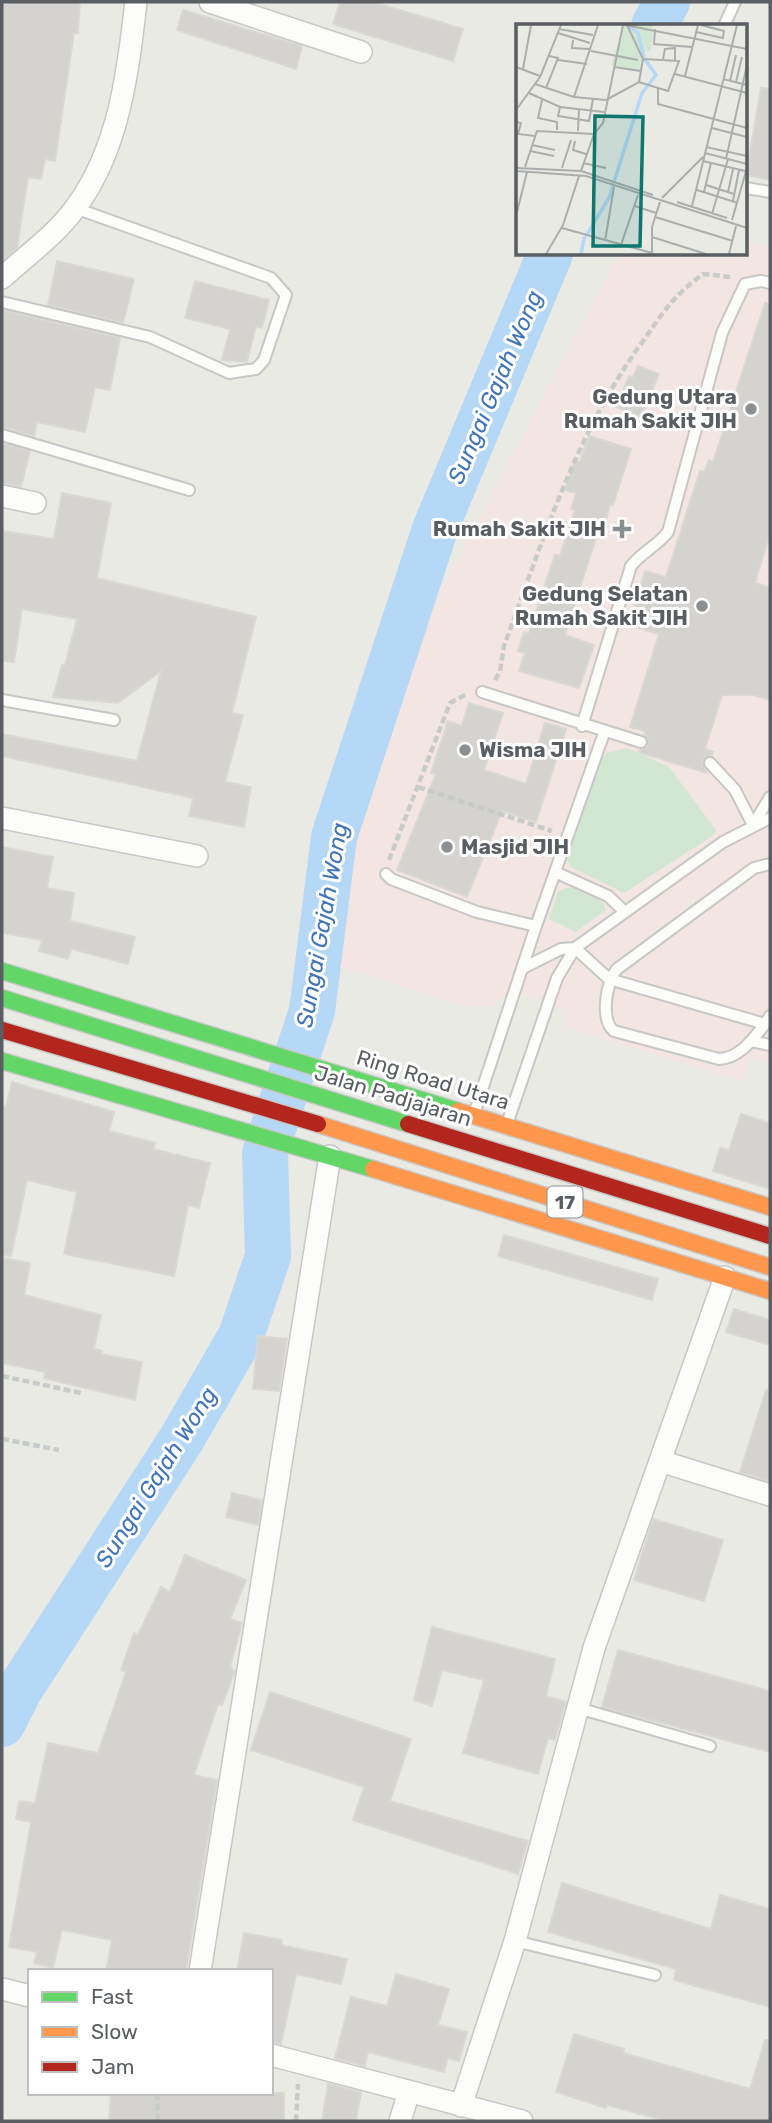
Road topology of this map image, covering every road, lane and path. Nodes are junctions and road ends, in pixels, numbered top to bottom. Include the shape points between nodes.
1 (136, 2) edge
2 (210, 2) edge
3 (735, 2) edge
4 (725, 24) edge
5 (361, 52) dead end
6 (748, 188) edge
7 (770, 192) edge
8 (75, 208) junction
9 (2, 278) edge
10 (770, 283) edge
11 (745, 284) junction
12 (2, 302) edge
13 (2, 435) edge
14 (189, 490) dead end
15 (2, 496) edge
16 (36, 503) dead end
17 (482, 692) junction
18 (2, 700) edge
19 (114, 720) dead end
20 (582, 726) junction
21 (604, 733) junction
22 (641, 742) dead end
23 (710, 763) dead end
24 (418, 787) junction
25 (770, 797) edge
26 (2, 818) edge
27 (770, 818) edge
28 (753, 825) junction
29 (566, 836) junction
30 (197, 856) dead end
31 (770, 864) edge
32 (555, 872) junction
33 (386, 874) joint
34 (625, 912) junction
35 (536, 926) junction
36 (575, 948) junction
37 (523, 968) junction
38 (2, 971) edge
39 (609, 979) junction
40 (2, 998) edge
41 (768, 1020) edge
42 (2, 1030) edge
43 (751, 1041) junction
44 (770, 1045) edge
45 (2, 1061) edge
46 (371, 1083) junction
47 (361, 1108) junction
48 (474, 1114) junction
49 (506, 1125) junction
50 (328, 1155) junction
51 (747, 1199) junction
52 (770, 1206) edge
53 (738, 1226) junction
54 (770, 1236) edge
55 (733, 1255) junction
56 (770, 1267) edge
57 (725, 1278) junction
58 (770, 1291) edge
59 (2, 1376) edge
60 (81, 1393) dead end
61 (2, 1439) edge
62 (59, 1450) dead end
63 (660, 1461) junction
64 (770, 1495) edge
65 (578, 1708) junction
66 (710, 1746) dead end
67 (515, 1941) junction
68 (200, 1969) edge
69 (655, 1975) dead end
70 (2, 1989) edge
71 (28, 1996) edge
72 (273, 2056) edge
73 (299, 2063) junction
74 (409, 2092) junction
75 (157, 2095) edge
76 (461, 2106) junction
77 (158, 2121) edge
78 (296, 2121) edge
79 (400, 2121) edge
80 (522, 2121) edge

1 - 8 street via 120,108 91,185
2 - 5 street
3 - 4 lane
6 - 7 lane
8 - 9 street
8 - 12 lane via 271,278 286,295 264,360 256,369 229,373 150,337
10 - 11 lane
11 - 17 path via 725,274 704,274 677,293 614,381 569,468 504,646 500,671
11 - 20 lane via 722,332 668,532 631,566
13 - 14 lane
15 - 16 street
17 - 20 lane
17 - 24 path via 450,703
18 - 19 lane
20 - 21 lane
21 - 22 lane
21 - 29 lane
23 - 28 lane via 735,790
24 - 29 path
24 - 33 path
25 - 28 lane
26 - 30 street
27 - 28 lane
28 - 34 lane
29 - 32 lane
31 - 39 lane via 754,868
32 - 34 lane via 608,896
32 - 35 lane
33 - 35 lane via 477,912
34 - 36 lane
35 - 37 lane
36 - 37 lane via 561,948
36 - 39 lane
36 - 49 lane via 557,978
37 - 48 lane
38 - 46 main road, Ring Road Utara
39 - 41 lane
39 - 43 lane via 608,1022 614,1031 719,1059 730,1059
40 - 47 main road, Jalan Padjajaran / 17
41 - 43 lane
42 - 55 main road, 17 via 360,1136
43 - 44 lane
45 - 50 main road
46 - 47 main road
46 - 48 main road, Ring Road Utara
47 - 53 main road, Jalan Padjajaran / 17
48 - 49 main road, Ring Road Utara
49 - 51 main road, Ring Road Utara
50 - 57 main road
50 - 68 street
51 - 52 main road, Ring Road Utara
51 - 53 main road
53 - 54 main road, Jalan Padjajaran / 17
55 - 56 main road, 17
55 - 57 main road
57 - 58 main road
57 - 63 street
59 - 60 path
61 - 62 path
63 - 64 street
63 - 65 street via 594,1647
65 - 66 lane
65 - 67 street
67 - 69 lane
67 - 76 street
70 - 71 street
72 - 73 street
73 - 74 street
73 - 78 path
74 - 76 street
74 - 79 street
75 - 77 path
76 - 80 street

